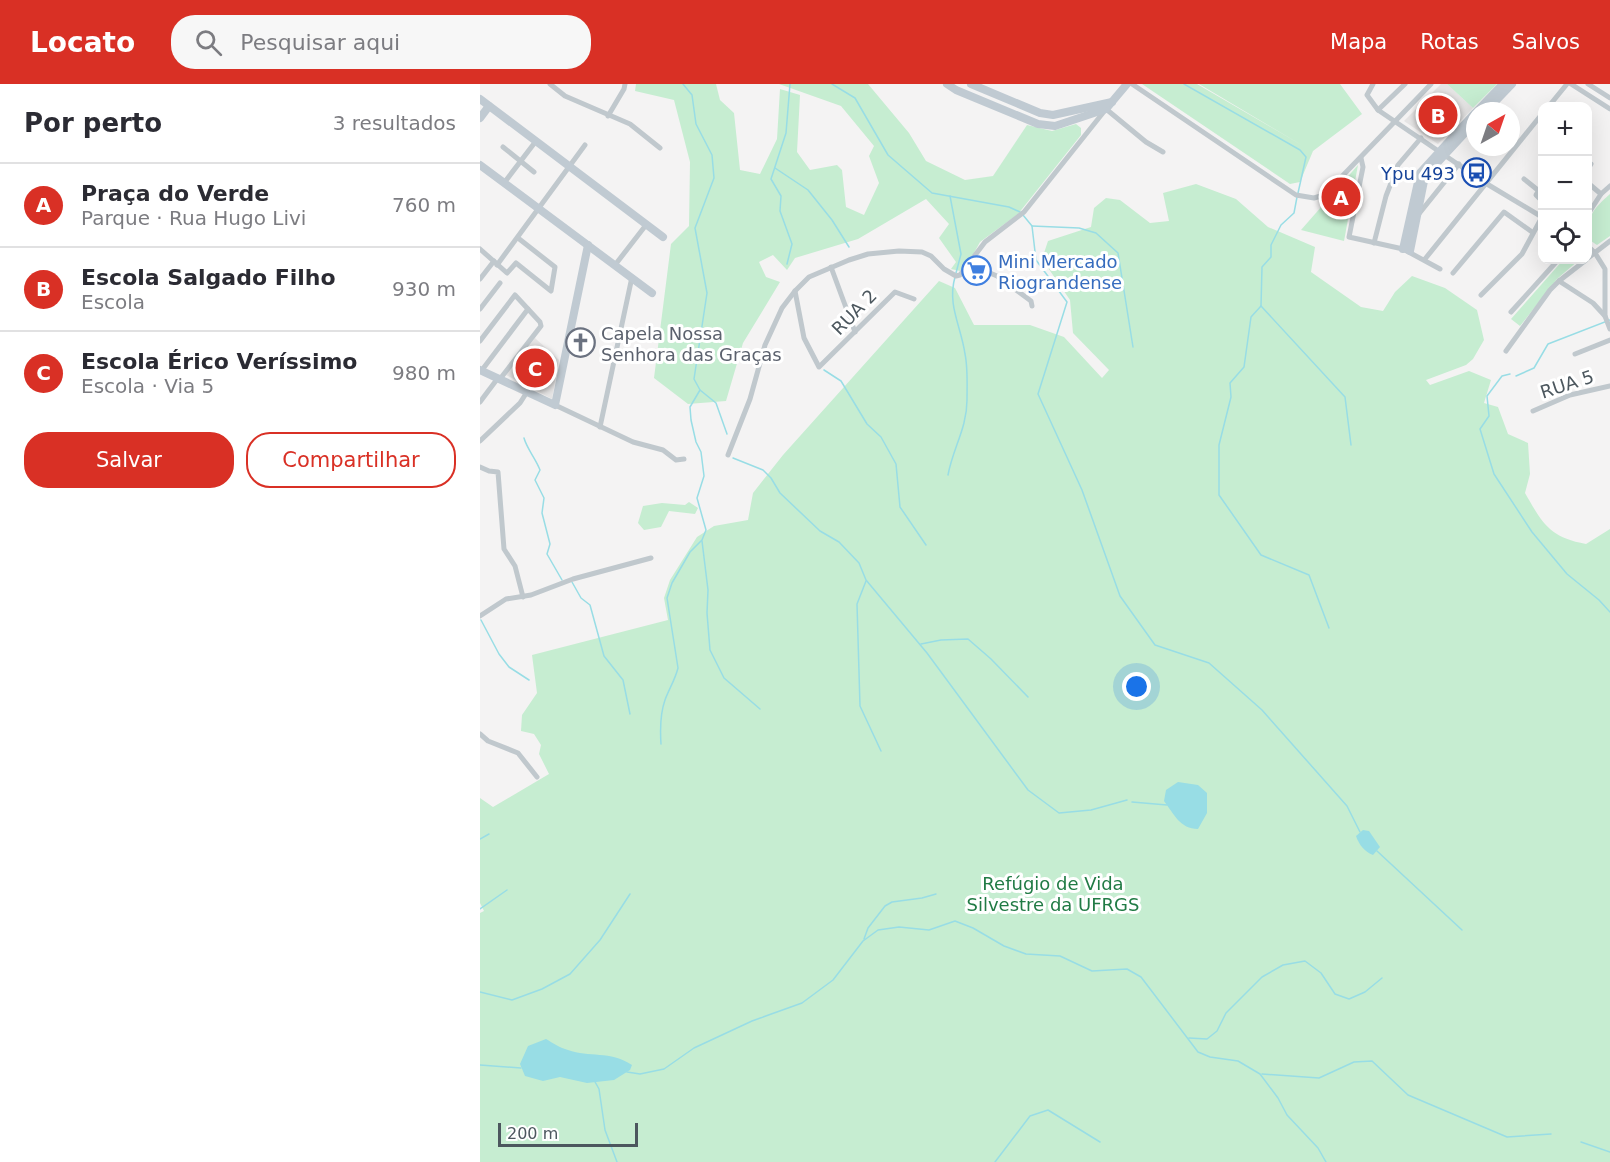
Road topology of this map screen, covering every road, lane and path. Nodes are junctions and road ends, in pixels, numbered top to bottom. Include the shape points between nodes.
1 (550, 84) edge
2 (625, 84) edge
3 (947, 84) edge
4 (970, 84) edge
5 (1127, 84) edge
6 (1132, 84) edge
7 (1373, 84) edge
8 (1405, 84) edge
9 (1431, 84) edge
10 (1503, 84) edge
11 (1512, 84) edge
12 (1569, 84) edge
13 (1588, 84) edge
14 (1610, 98) edge
15 (480, 99) edge
16 (1112, 102) junction
17 (1486, 102) edge
18 (1495, 102) edge
19 (1553, 102) edge
20 (489, 106) junction
21 (1610, 108) edge
22 (1107, 109) junction
23 (1378, 110) junction
24 (608, 116) junction
25 (480, 118) edge
26 (1538, 119) edge
27 (1395, 121) junction
28 (1466, 124) edge
29 (1466, 130) edge
30 (1421, 138) junction
31 (536, 141) junction
32 (585, 145) dead end
33 (502, 147) dead end
34 (660, 148) dead end
35 (1163, 152) dead end
36 (1442, 152) junction
37 (1361, 158) junction
38 (520, 161) junction
39 (1459, 164) junction
40 (480, 165) edge
41 (569, 167) junction
42 (534, 172) dead end
43 (1524, 179) dead end
44 (504, 183) junction
45 (1487, 183) junction
46 (1610, 186) edge
47 (1592, 187) edge
48 (1538, 188) edge
49 (1601, 194) junction
50 (539, 209) junction
51 (1590, 210) edge
52 (1538, 215) edge
53 (1417, 216) junction
54 (1538, 223) edge
55 (646, 225) junction
56 (1532, 232) junction
57 (663, 237) dead end
58 (518, 238) junction
59 (1610, 241) edge
60 (1374, 243) junction
61 (588, 245) junction
62 (480, 249) edge
63 (1406, 250) junction
64 (1592, 250) edge
65 (1595, 253) junction
66 (1592, 255) edge
67 (1425, 259) junction
68 (495, 263) junction
69 (969, 264) junction
70 (1554, 264) edge
71 (1581, 264) edge
72 (615, 265) junction
73 (831, 267) junction
74 (1440, 269) dead end
75 (1607, 270) edge
76 (1453, 273) dead end
77 (632, 278) junction
78 (480, 279) edge
79 (1559, 281) junction
80 (500, 283) dead end
81 (795, 291) junction
82 (652, 293) dead end
83 (1481, 295) dead end
84 (914, 299) dead end
85 (1032, 306) dead end
86 (480, 309) edge
87 (528, 309) junction
88 (1511, 312) dead end
89 (1605, 316) junction
90 (1610, 329) edge
91 (855, 332) junction
92 (1610, 340) edge
93 (480, 341) edge
94 (1506, 351) dead end
95 (1575, 354) dead end
96 (481, 370) edge
97 (499, 378) junction
98 (1610, 386) edge
99 (527, 392) junction
100 (480, 402) edge
101 (555, 405) junction
102 (1533, 411) dead end
103 (600, 427) junction
104 (480, 441) edge
105 (728, 455) dead end
106 (684, 459) dead end
107 (480, 467) edge
108 (651, 558) dead end
109 (523, 597) junction
110 (480, 616) edge
111 (480, 735) edge
112 (537, 777) dead end

1 - 24 street via 565,96
2 - 24 street
3 - 22 street via 1038,124 1055,126
4 - 16 street via 1053,115
5 - 16 street
6 - 37 street via 1296,195 1324,195
7 - 23 street via 1367,95
8 - 23 street
9 - 27 street
10 - 17 street
11 - 18 street
12 - 19 street
12 - 21 street
13 - 14 street
15 - 20 street
16 - 22 street
20 - 25 street
20 - 31 street
22 - 35 street
22 - 69 street via 1024,212 985,242
23 - 27 street
24 - 34 street via 630,124
26 - 45 street
27 - 30 street
27 - 37 street
28 - 36 street
29 - 36 street
30 - 36 street
30 - 60 street via 1398,165
31 - 38 street
31 - 41 street
32 - 41 street
33 - 38 street
36 - 39 street
36 - 53 street via 1425,176
36 - 63 street via 1419,174
37 - 60 street via 1363,167 1349,237
38 - 42 street
38 - 44 street
39 - 45 street
39 - 53 street
40 - 44 street
41 - 50 street
41 - 55 street
43 - 48 street
44 - 50 street
45 - 52 street
45 - 67 street
46 - 49 street
47 - 49 street
49 - 51 street
50 - 58 street
50 - 61 street
53 - 63 street
54 - 56 street
55 - 57 street
55 - 72 street
56 - 76 street via 1504,212
56 - 83 street via 1522,254
58 - 68 street
58 - 68 street via 555,267 551,291 516,263 507,273
59 - 65 street
60 - 63 street
61 - 72 street
61 - 101 street
62 - 68 street
63 - 67 street
64 - 65 street
65 - 66 street
65 - 75 street
67 - 74 street
68 - 78 street
69 - 73 street via 956,276 922,252 899,251 868,254
69 - 85 street via 997,276 1031,301
70 - 88 street
71 - 79 street
72 - 77 street
73 - 81 street via 809,277
73 - 91 street
75 - 89 street
77 - 82 street
77 - 103 street
79 - 89 street via 1593,303
79 - 94 street
80 - 86 street
81 - 91 street, RUA 2 via 804,338 819,367
81 - 105 street via 782,308 765,345
84 - 91 street, RUA 2 via 896,291
87 - 93 street via 515,295
87 - 96 street
87 - 97 street via 541,326
89 - 90 street
92 - 95 street
96 - 97 street
97 - 99 street
97 - 100 street
98 - 102 street, RUA 5 via 1570,395
99 - 101 street
99 - 104 street
101 - 103 street
103 - 106 street via 663,450 676,460
107 - 109 street via 498,472 504,549 515,567
108 - 109 street
109 - 110 street via 506,599
111 - 112 street via 518,753

